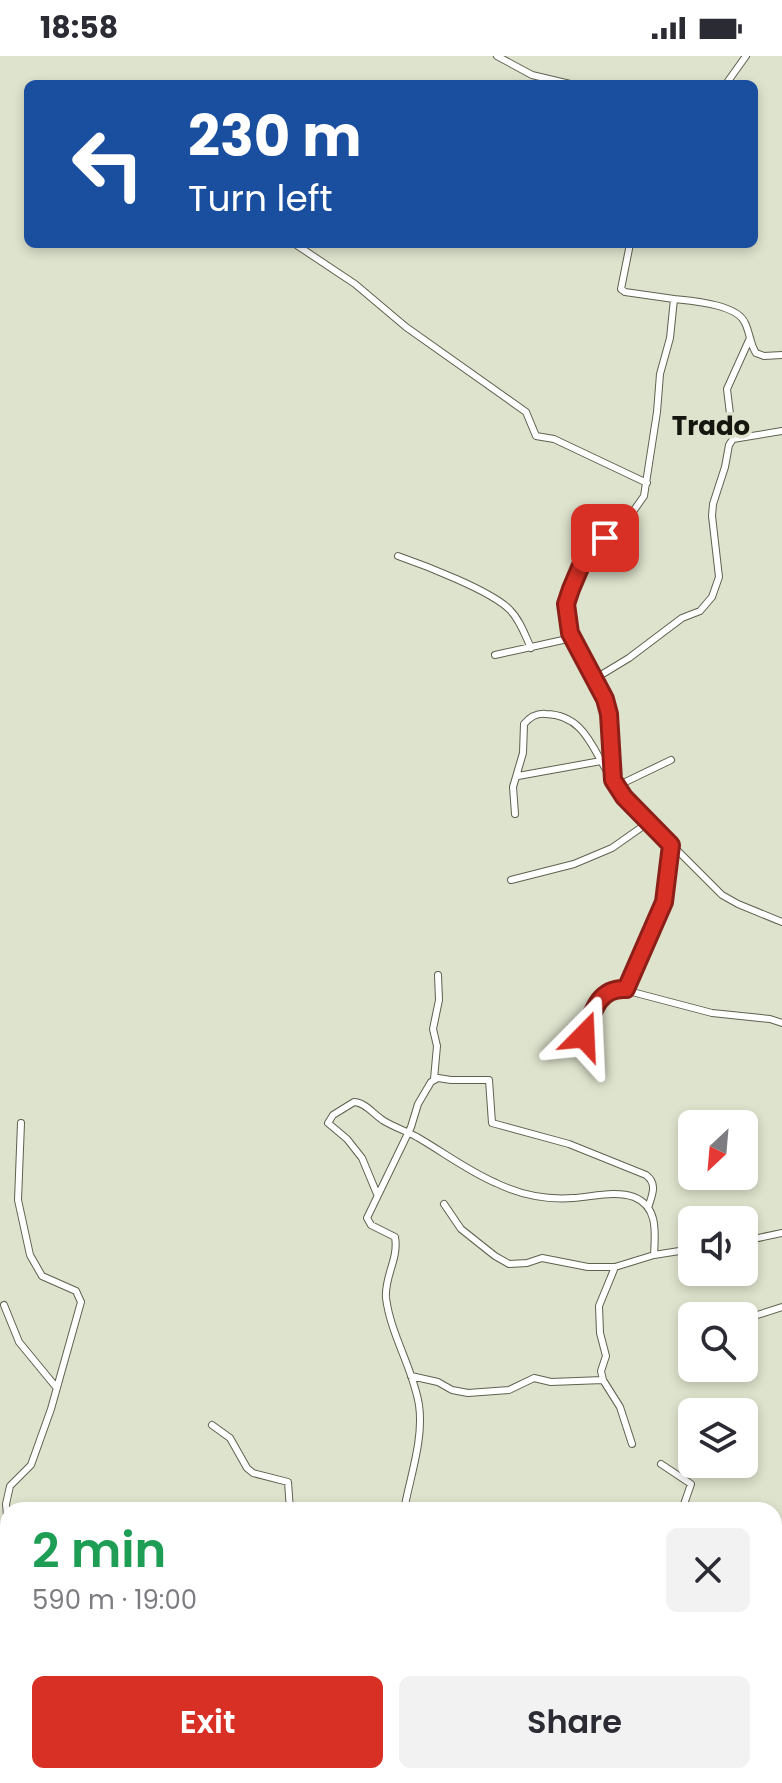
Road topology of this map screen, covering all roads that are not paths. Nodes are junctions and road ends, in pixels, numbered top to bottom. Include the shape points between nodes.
1 (497, 56) edge
2 (746, 56) edge
3 (553, 80) edge
4 (729, 80) edge
5 (301, 248) edge
6 (629, 248) edge
7 (674, 299) junction
8 (750, 337) junction
9 (782, 355) edge
10 (782, 431) edge
11 (733, 439) junction
12 (647, 483) junction
13 (398, 556) dead end
14 (572, 638) junction
15 (531, 648) junction
16 (495, 655) dead end
17 (596, 678) junction
18 (671, 760) dead end
19 (601, 761) junction
20 (518, 776) junction
21 (615, 783) junction
22 (515, 814) dead end
23 (649, 822) junction
24 (671, 845) junction
25 (511, 880) dead end
26 (782, 922) edge
27 (438, 975) dead end
28 (626, 989) junction
29 (782, 1023) edge
30 (584, 1036) dead end
31 (434, 1079) junction
32 (21, 1123) dead end
33 (408, 1133) junction
34 (377, 1195) junction
35 (444, 1204) dead end
36 (648, 1208) junction
37 (782, 1233) edge
38 (758, 1237) edge
39 (678, 1251) edge
40 (654, 1255) junction
41 (615, 1267) junction
42 (4, 1305) dead end
43 (782, 1307) edge
44 (758, 1315) edge
45 (411, 1376) junction
46 (603, 1380) junction
47 (56, 1387) junction
48 (212, 1425) dead end
49 (632, 1444) dead end
50 (661, 1464) dead end
51 (6, 1502) edge
52 (289, 1502) edge
53 (405, 1502) edge
54 (685, 1502) edge

1 - 3 street
2 - 4 street
5 - 12 street via 526,412 536,436 554,439
6 - 7 street via 621,289
7 - 8 street via 736,313
7 - 12 street
8 - 9 street via 756,353
8 - 11 street via 727,389
10 - 11 street
11 - 17 street via 713,504 719,577 712,597 700,611
12 - 14 street via 639,505 580,564 566,604
13 - 15 street via 503,604
14 - 15 street
14 - 17 street
15 - 16 street
17 - 21 street via 609,714
18 - 21 street
19 - 20 street
19 - 20 street via 574,722 539,714 524,724
19 - 21 street
20 - 22 street via 513,787
21 - 23 street
23 - 24 street
23 - 25 street via 612,848 574,864
24 - 26 street via 722,895
24 - 28 street via 664,902
27 - 31 street
28 - 29 street via 712,1013
28 - 30 street via 598,999
31 - 33 street
31 - 36 street via 489,1080 492,1123 569,1144 646,1175 654,1185
32 - 47 street via 18,1200 30,1255 42,1276 76,1291 81,1302
33 - 34 street
33 - 34 street via 358,1101 329,1120 362,1158
33 - 36 street via 514,1191 558,1199 626,1195
34 - 45 street via 368,1222 395,1237 387,1303
35 - 41 street via 461,1229 504,1262 542,1258
36 - 40 street via 654,1220
37 - 38 street
39 - 40 street
40 - 41 street
41 - 46 street via 599,1306 606,1356
42 - 47 street via 19,1342
43 - 44 street
45 - 46 street via 468,1393 509,1390 534,1378
45 - 53 street via 420,1417
46 - 49 street via 616,1398
47 - 51 street via 31,1465 10,1486
48 - 52 street via 230,1438 253,1473 288,1482
50 - 54 street via 691,1484

